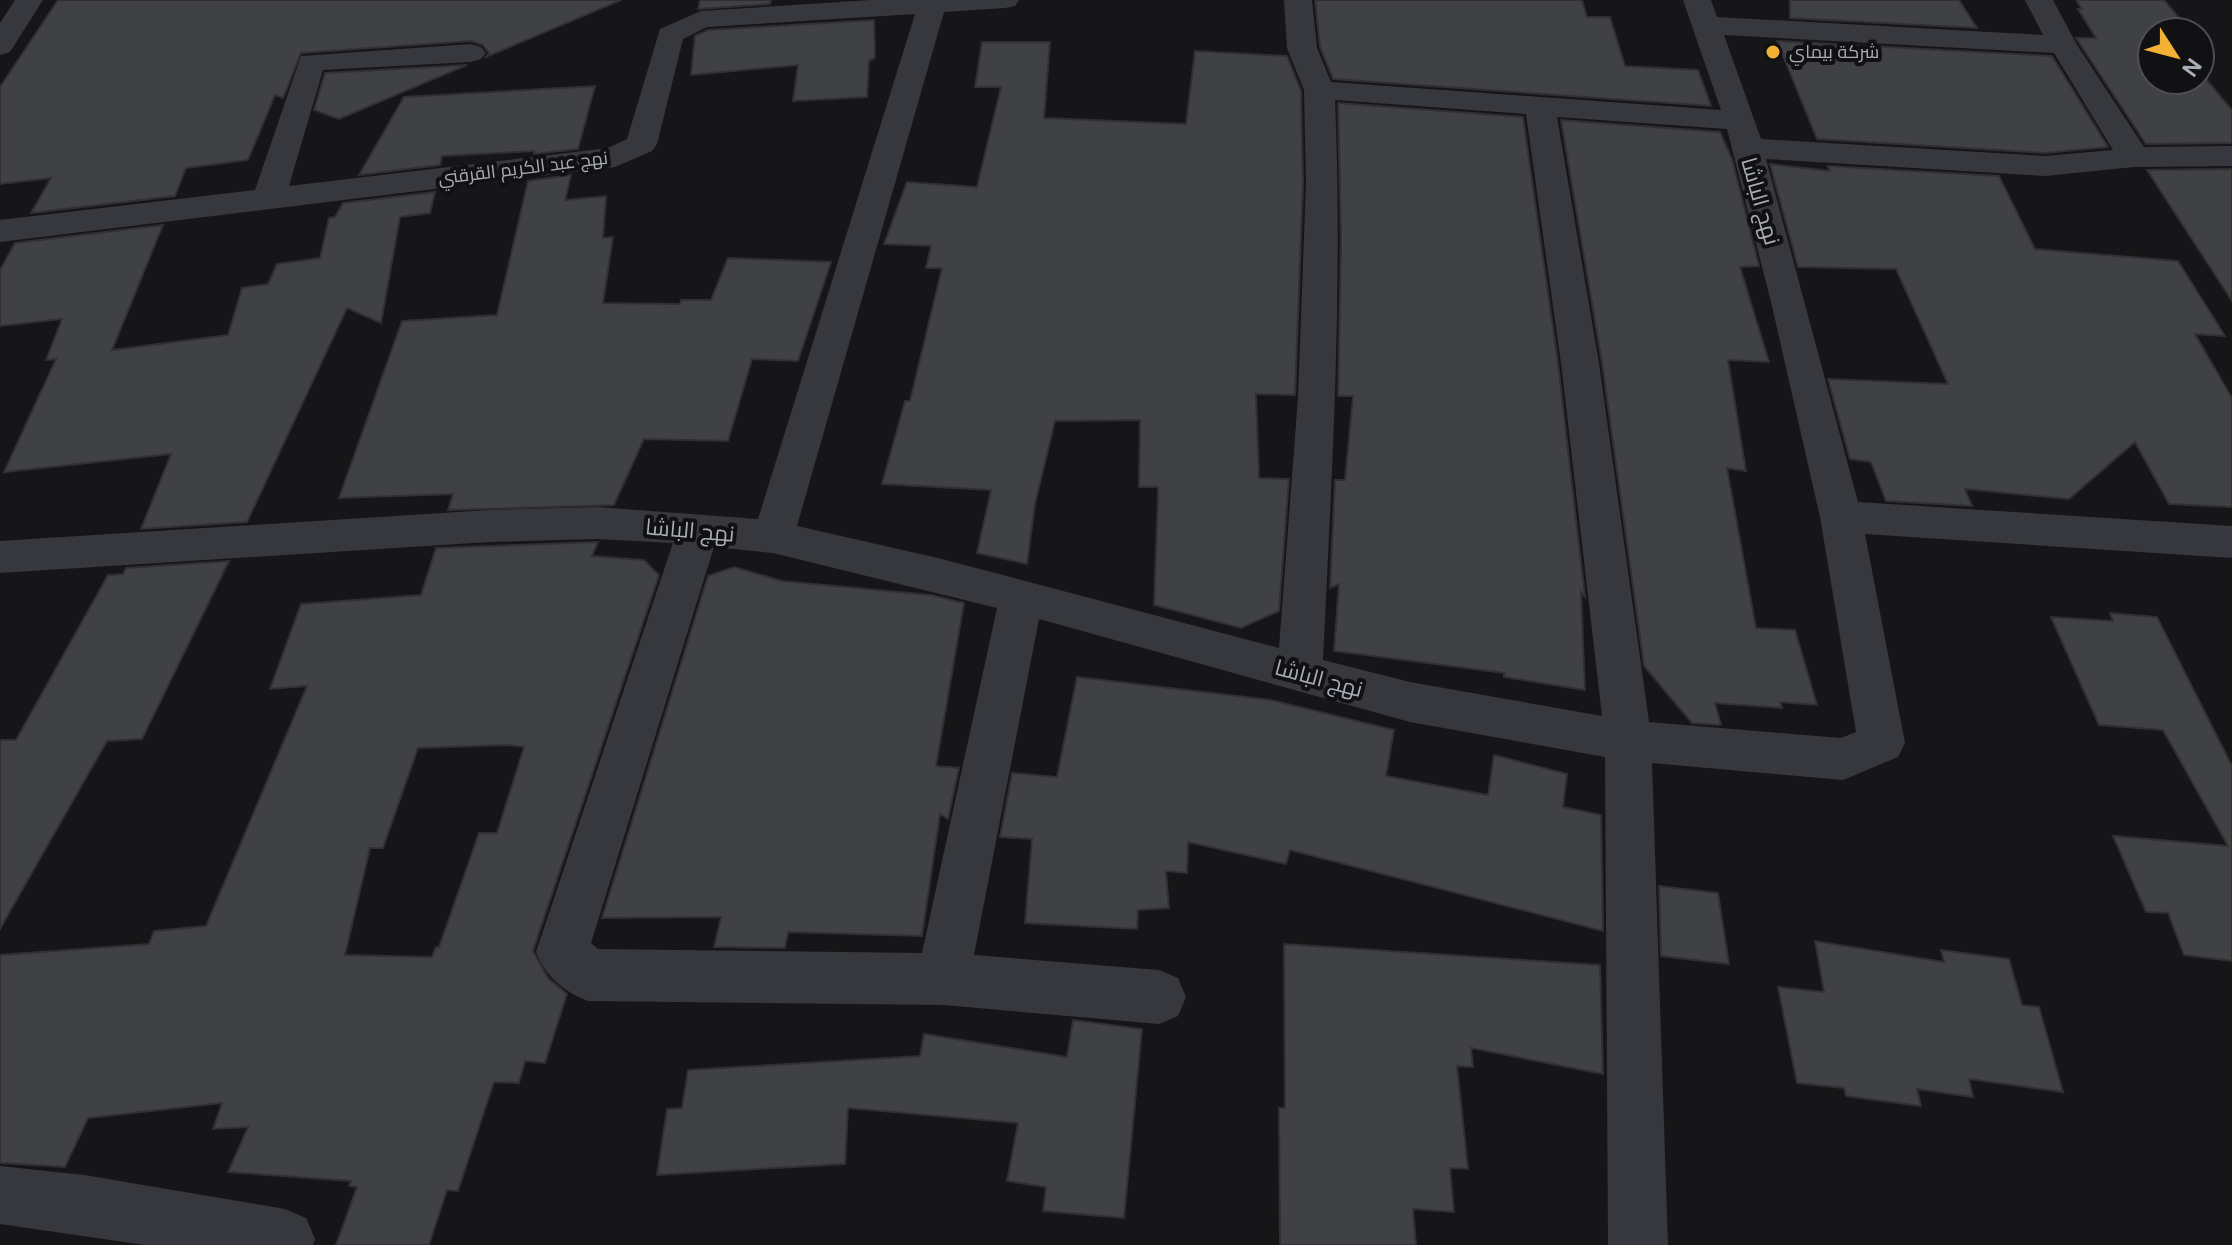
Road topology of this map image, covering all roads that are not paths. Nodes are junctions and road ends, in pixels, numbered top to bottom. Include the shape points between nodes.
1 (29, 0) edge
2 (1005, 0) edge
3 (1298, 0) edge
4 (2039, 0) edge
5 (932, 4) junction
6 (1701, 12) edge
7 (2063, 45) junction
8 (0, 46) edge
9 (471, 53) dead end
10 (1319, 90) junction
11 (1540, 104) junction
12 (1743, 134) junction
13 (2232, 156) edge
14 (2134, 157) junction
15 (269, 197) junction
16 (0, 231) edge
17 (1841, 517) junction
18 (699, 529) junction
19 (773, 537) junction
20 (2232, 542) edge
21 (0, 557) edge
22 (1021, 598) junction
23 (1300, 674) junction
24 (1628, 741) junction
25 (943, 979) junction
26 (1159, 997) dead end
27 (0, 1195) edge
28 (285, 1239) dead end
29 (1638, 1245) edge

1 - 8 street
2 - 5 street, نهج عبد الكريم القرقني
3 - 10 street via 1302,48
4 - 7 street
5 - 15 street, نهج عبد الكريم القرقني via 701,19 670,35 641,144 615,157
5 - 19 street
6 - 7 street
6 - 12 street, نهج الباشا
7 - 14 street
9 - 15 street via 311,62
10 - 11 street
10 - 23 street via 1317,397
11 - 12 street
11 - 24 street via 1580,363
12 - 14 street via 2019,166
12 - 17 street, نهج الباشا
13 - 14 street
15 - 16 street, نهج عبد الكريم القرقني
17 - 20 street
17 - 24 street, نهج الباشا via 1881,743 1843,759
18 - 19 street, نهج الباشا
18 - 21 street, نهج الباشا via 597,523 489,526
18 - 25 street via 562,952 588,975
19 - 22 street, نهج الباشا
22 - 23 street, نهج الباشا
22 - 25 street
23 - 24 street, نهج الباشا via 1410,702
24 - 29 street
25 - 26 street
27 - 28 street

